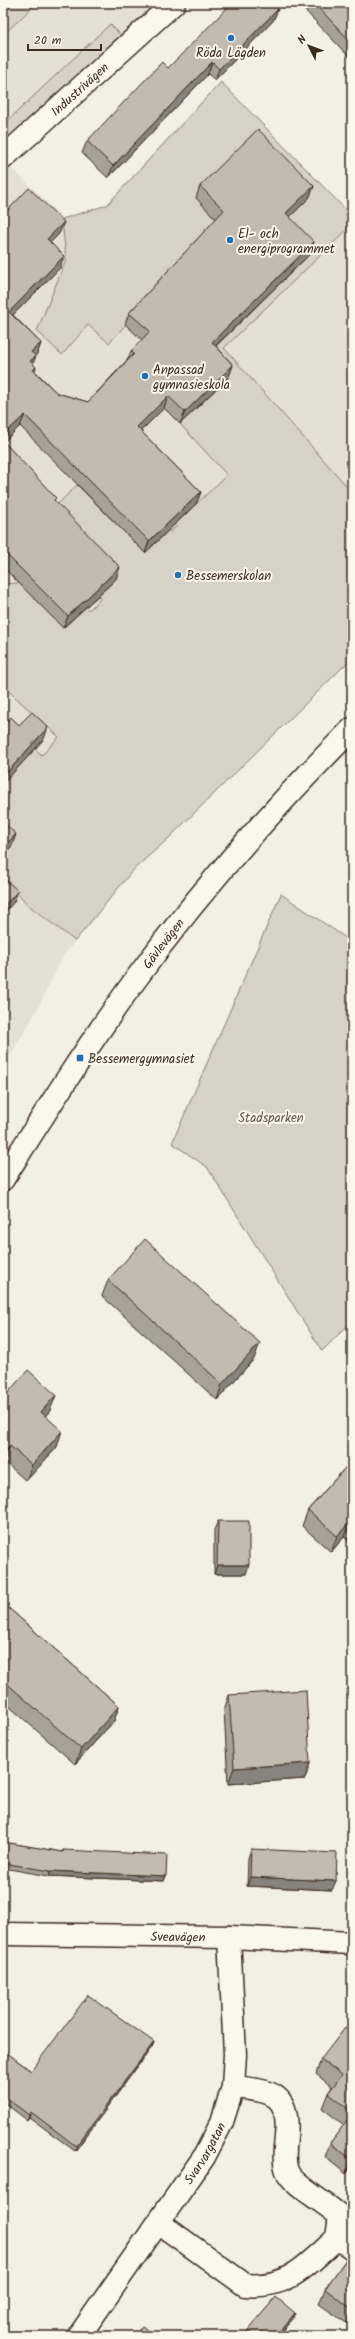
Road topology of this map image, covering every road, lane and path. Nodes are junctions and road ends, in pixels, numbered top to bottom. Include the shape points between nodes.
1 (174, 3) edge
2 (3, 158) edge
3 (352, 729) edge
4 (3, 1179) edge
5 (3, 1934) edge
6 (228, 1937) junction
7 (352, 1943) edge
8 (233, 2087) junction
9 (159, 2223) junction
10 (344, 2243) edge
11 (79, 2336) edge

1 - 2 street, Industrivägen
3 - 4 street, Gävlevägen via 251,836 164,942 66,1079
5 - 6 street, Sveavägen
6 - 7 street, Sveavägen
6 - 8 street, Svarvargatan via 235,2054
8 - 9 street, Svarvargatan via 222,2122 204,2157
8 - 10 street via 266,2090 276,2096 283,2108 287,2127 284,2154 287,2172 297,2183 340,2216
9 - 10 street via 245,2285 260,2286 291,2277
9 - 11 street, Svarvargatan

